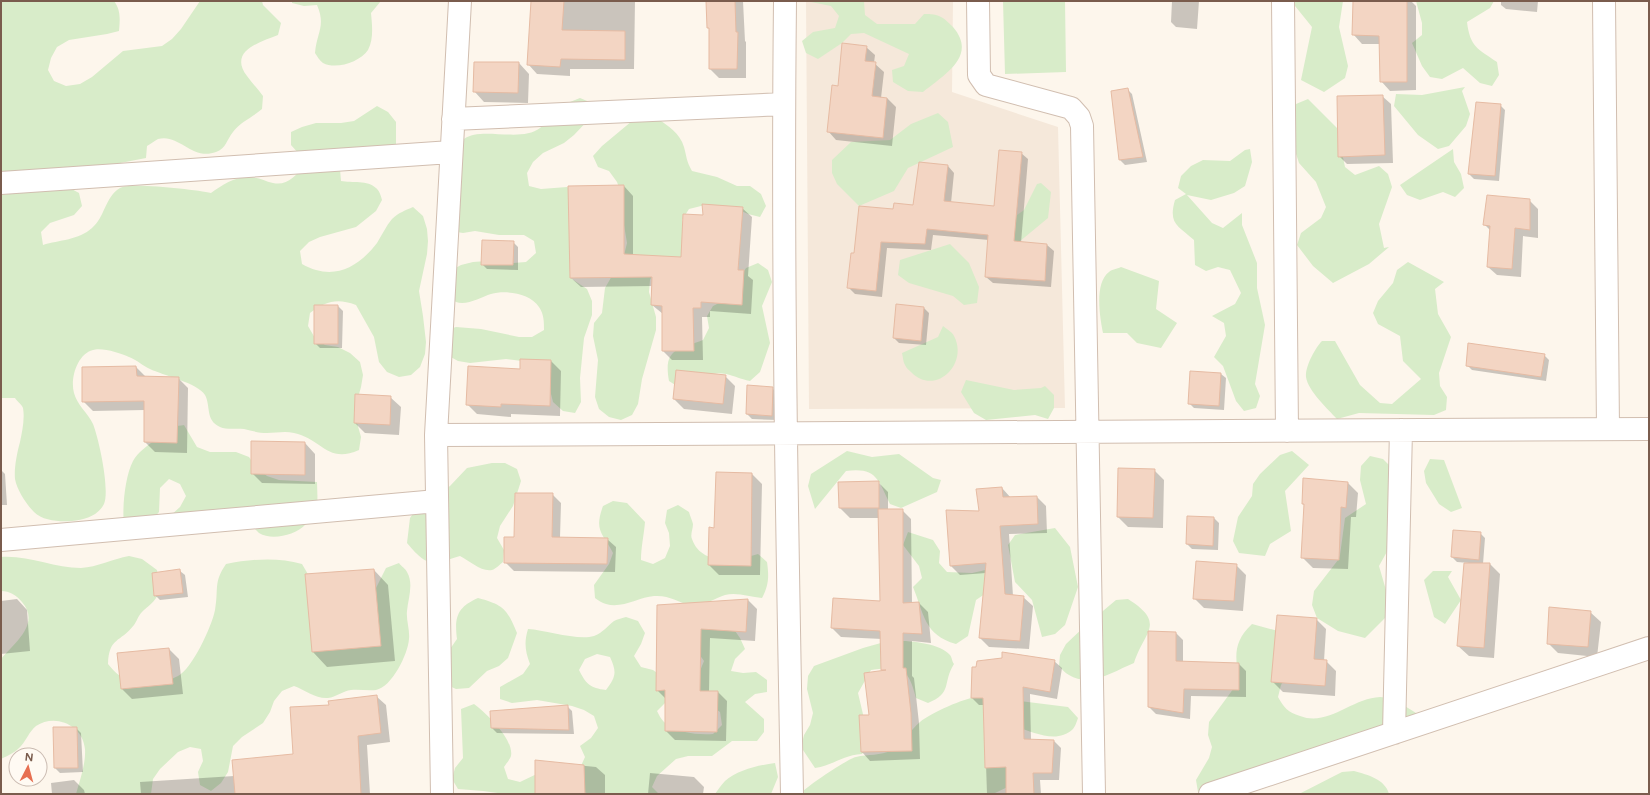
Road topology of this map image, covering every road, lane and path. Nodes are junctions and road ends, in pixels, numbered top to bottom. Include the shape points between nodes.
1 (460, 1) edge
2 (785, 1) edge
3 (978, 1) edge
4 (1284, 1) edge
5 (1604, 1) edge
6 (784, 104) junction
7 (453, 119) junction
8 (451, 152) junction
9 (1, 183) edge
10 (1649, 429) edge
11 (1401, 430) junction
12 (1608, 430) junction
13 (1287, 431) junction
14 (1087, 432) junction
15 (785, 433) junction
16 (436, 435) junction
17 (437, 501) junction
18 (1, 540) edge
19 (1649, 648) edge
20 (1394, 733) junction
21 (442, 794) edge
22 (792, 794) edge
23 (1094, 794) edge
24 (1210, 794) edge

1 - 7 street
2 - 6 street
3 - 14 street via 979,75 986,85 1072,108 1082,126
4 - 13 street
5 - 12 street
6 - 7 street
6 - 15 street
7 - 8 street
8 - 9 street
8 - 16 street
10 - 12 street
11 - 12 street
11 - 13 street
11 - 20 street
13 - 14 street
14 - 15 street
14 - 23 street
15 - 16 street
15 - 22 street
16 - 17 street
17 - 18 street
17 - 21 street
19 - 20 street
20 - 24 street

